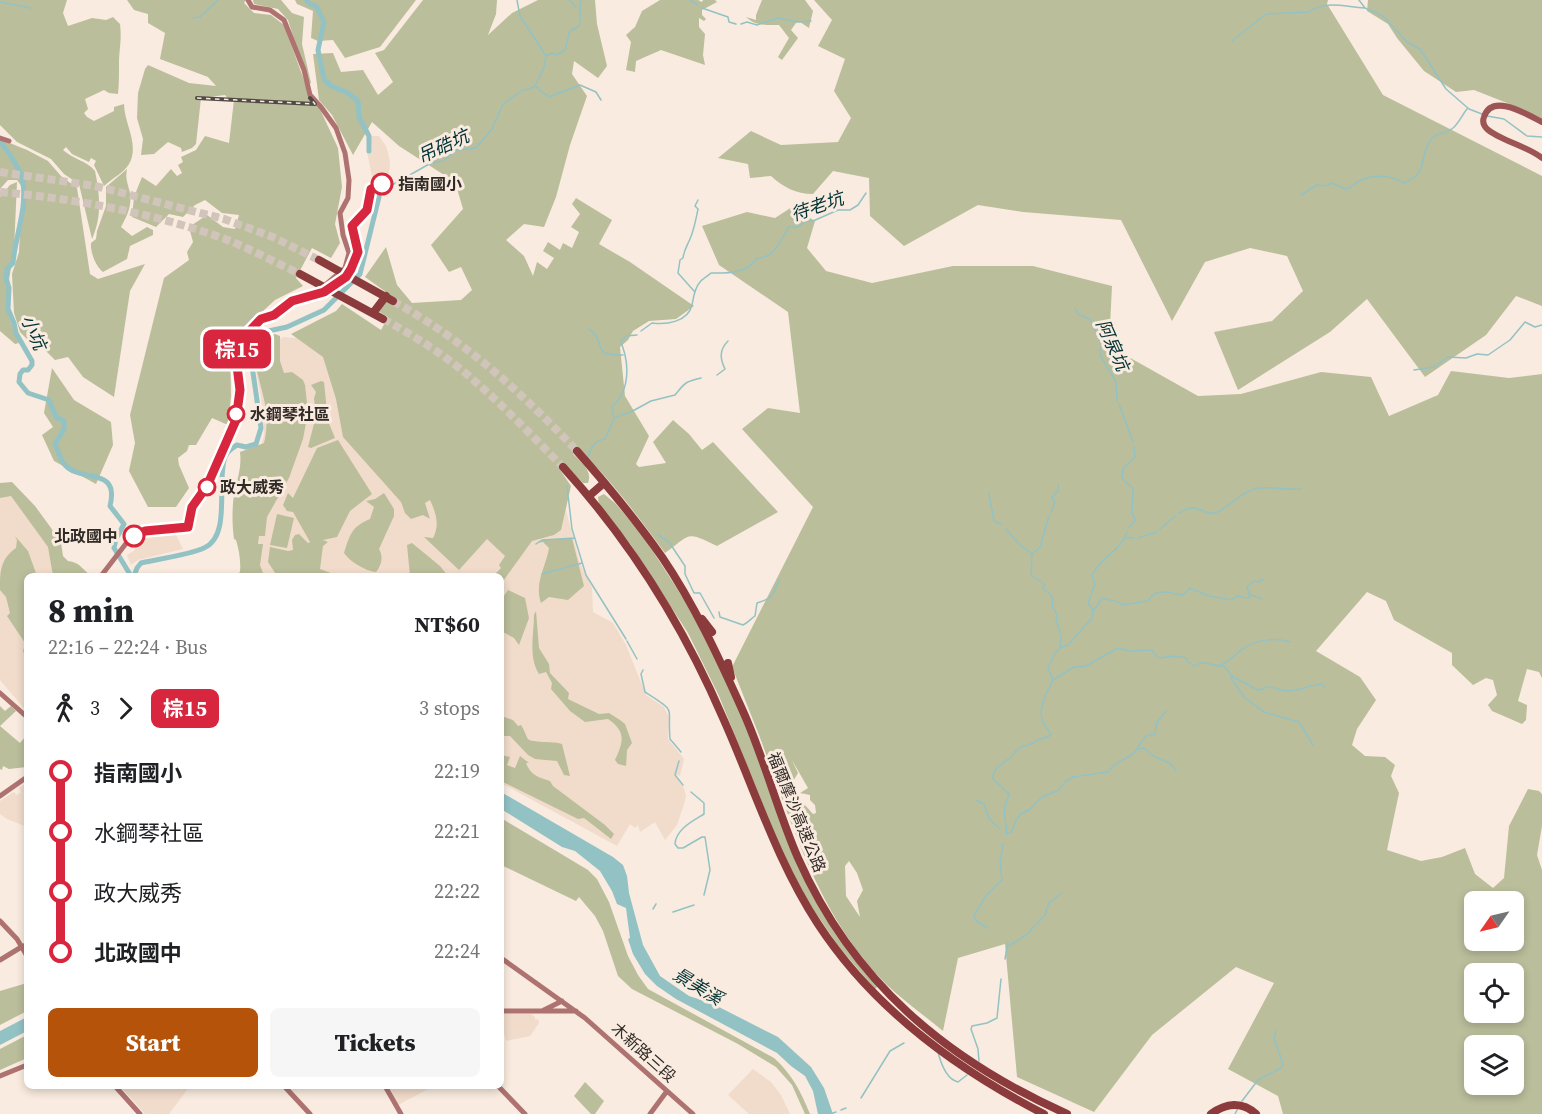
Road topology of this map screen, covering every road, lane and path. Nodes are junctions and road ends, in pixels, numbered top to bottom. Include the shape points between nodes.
1 (248, 0) edge
2 (1542, 122) edge
3 (0, 138) edge
4 (9, 141) dead end
5 (1542, 158) edge
6 (319, 260) tunnel mouth
7 (302, 275) tunnel mouth
8 (373, 313) junction
9 (383, 319) tunnel mouth
10 (577, 451) tunnel mouth
11 (563, 467) tunnel mouth
12 (604, 483) junction
13 (589, 496) junction
14 (103, 573) edge
15 (681, 588) junction
16 (712, 632) dead end
17 (728, 663) dead end
18 (0, 693) edge
19 (744, 712) junction
20 (24, 714) edge
21 (24, 779) edge
22 (0, 796) edge
23 (0, 921) edge
24 (24, 947) edge
25 (24, 948) edge
26 (0, 960) edge
27 (504, 960) edge
28 (561, 1001) junction
29 (504, 1011) edge
30 (576, 1011) junction
31 (541, 1012) junction
32 (24, 1064) edge
33 (0, 1075) edge
34 (116, 1089) edge
35 (118, 1089) edge
36 (287, 1089) edge
37 (387, 1089) edge
38 (501, 1089) edge
39 (668, 1092) junction
40 (1232, 1106) junction
41 (399, 1111) edge
42 (1253, 1113) edge
43 (135, 1114) edge
44 (140, 1114) edge
45 (310, 1114) edge
46 (525, 1114) edge
47 (652, 1114) edge
48 (693, 1114) edge
49 (1044, 1114) edge
50 (1067, 1114) edge
51 (1211, 1114) edge
52 (1217, 1114) edge

1 - 14 street via 252,7 270,10 284,20 310,95 336,128 350,180 348,198 340,213 349,253 345,268 323,287 261,319 240,341 236,358 240,390 236,420 207,486 192,507 188,527 142,532 131,537
2 - 5 main road via 1499,105 1492,106 1485,115 1485,127 1491,132
3 - 4 street
6 - 8 highway via 386,296
7 - 8 highway
8 - 9 highway
10 - 12 highway, 福爾摩沙高速公路
11 - 13 highway, 福爾摩沙高速公路
12 - 13 highway
12 - 15 highway, 福爾摩沙高速公路
13 - 49 highway, 福爾摩沙高速公路 via 670,611 724,718 798,892 819,925 872,992 918,1033 992,1085
15 - 16 highway
15 - 19 highway, 福爾摩沙高速公路
17 - 19 highway
18 - 20 street
19 - 50 highway, 福爾摩沙高速公路 via 813,889 839,933 879,985 915,1020 969,1061
21 - 22 street
23 - 24 street
25 - 26 street
27 - 28 street, 木新路三段
28 - 30 street, 木新路三段
28 - 31 street
29 - 31 street
30 - 31 street
30 - 39 street, 木新路三段
32 - 33 street
34 - 43 street
35 - 44 street
36 - 45 street
37 - 41 street
38 - 46 street
39 - 47 street
39 - 48 street, 木新路三段
40 - 42 highway
40 - 51 highway
40 - 52 highway

